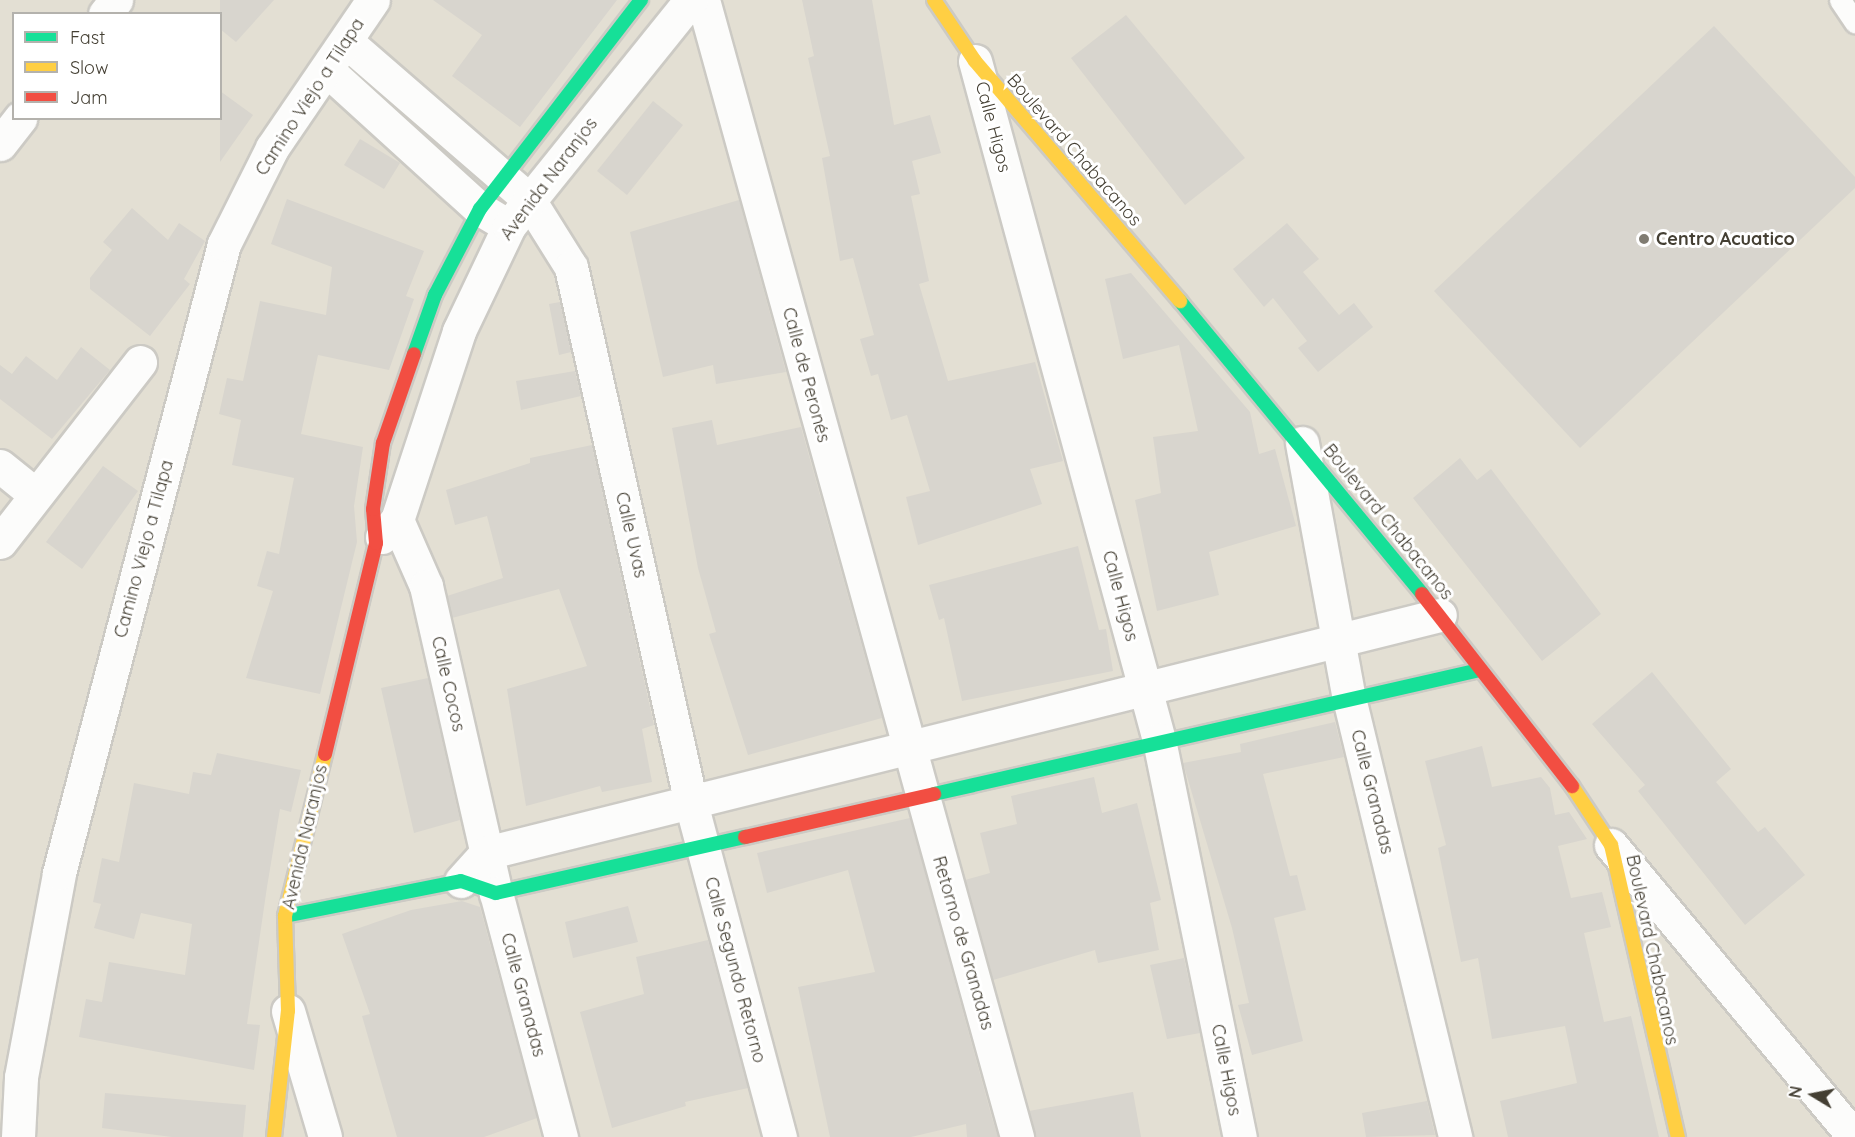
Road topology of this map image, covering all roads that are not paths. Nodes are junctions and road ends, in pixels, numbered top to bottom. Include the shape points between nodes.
1 (116, 0) edge
2 (641, 0) edge
3 (691, 0) edge
4 (703, 0) edge
5 (934, 0) edge
6 (1840, 0) edge
7 (366, 2) edge
8 (107, 12) edge
9 (1855, 22) edge
10 (348, 43) junction
11 (975, 62) junction
12 (327, 70) junction
13 (18, 120) edge
14 (0, 144) edge
15 (504, 177) junction
16 (529, 200) junction
17 (480, 209) junction
18 (509, 226) junction
19 (571, 267) junction
20 (140, 362) dead end
21 (1302, 443) junction
22 (0, 466) edge
23 (36, 495) junction
24 (382, 524) junction
25 (0, 542) edge
26 (1440, 615) junction
27 (1337, 643) junction
28 (1480, 670) junction
29 (1146, 691) junction
30 (1349, 698) junction
31 (1159, 740) junction
32 (909, 750) junction
33 (922, 798) junction
34 (691, 803) junction
35 (1611, 845) junction
36 (702, 848) junction
37 (486, 853) junction
38 (461, 881) junction
39 (496, 893) junction
40 (285, 916) junction
41 (288, 1011) junction
42 (18, 1137) edge
43 (274, 1137) edge
44 (325, 1137) edge
45 (561, 1137) edge
46 (780, 1137) edge
47 (1017, 1137) edge
48 (1240, 1137) edge
49 (1455, 1137) edge
50 (1678, 1137) edge
51 (1854, 1137) edge

1 - 8 street
2 - 15 street, Avenida Naranjos
3 - 16 street, Avenida Naranjos
4 - 32 street, Calle de Peronés
5 - 11 street, Boulevard Chabacanos
6 - 9 lane
7 - 10 street, Camino Viejo a Tilapa
10 - 12 street, Camino Viejo a Tilapa
10 - 15 street, Calle Uvas
11 - 21 street, Boulevard Chabacanos
11 - 29 street, Calle Higos
12 - 17 street
12 - 42 street, Camino Viejo a Tilapa via 272,148 224,244 59,873 21,1077
13 - 14 street
15 - 16 street, Calle Uvas
15 - 17 street, Avenida Naranjos
16 - 18 street, Avenida Naranjos
16 - 19 street, Calle Uvas
17 - 18 street
17 - 24 street, Avenida Naranjos via 432,305 383,443
18 - 19 street
18 - 24 street, Avenida Naranjos via 459,331
19 - 34 street, Calle Uvas
20 - 23 street
21 - 26 street, Boulevard Chabacanos
21 - 27 street, Calle Granadas
22 - 23 street
23 - 25 street
24 - 37 street, Calle Cocos via 426,586
24 - 40 street, Avenida Naranjos
26 - 27 street
26 - 28 street, Boulevard Chabacanos
27 - 29 street
27 - 30 street, Calle Granadas
28 - 30 street
28 - 35 street, Boulevard Chabacanos via 1594,814
29 - 31 street, Calle Higos
29 - 32 street
30 - 31 street
30 - 49 street, Calle Granadas
31 - 33 street
31 - 48 street, Calle Higos
32 - 33 street, Retorno de Granadas
32 - 34 street
33 - 36 street
33 - 47 street, Retorno de Granadas
34 - 36 street, Calle Segundo Retorno
34 - 37 street
35 - 50 street, Boulevard Chabacanos
35 - 51 street
36 - 39 street
36 - 46 street, Calle Segundo Retorno
37 - 38 street
37 - 39 street, Calle Granadas
38 - 39 street
38 - 40 street
39 - 45 street, Calle Granadas
40 - 41 street, Avenida Naranjos
41 - 43 street, Avenida Naranjos
41 - 44 street

